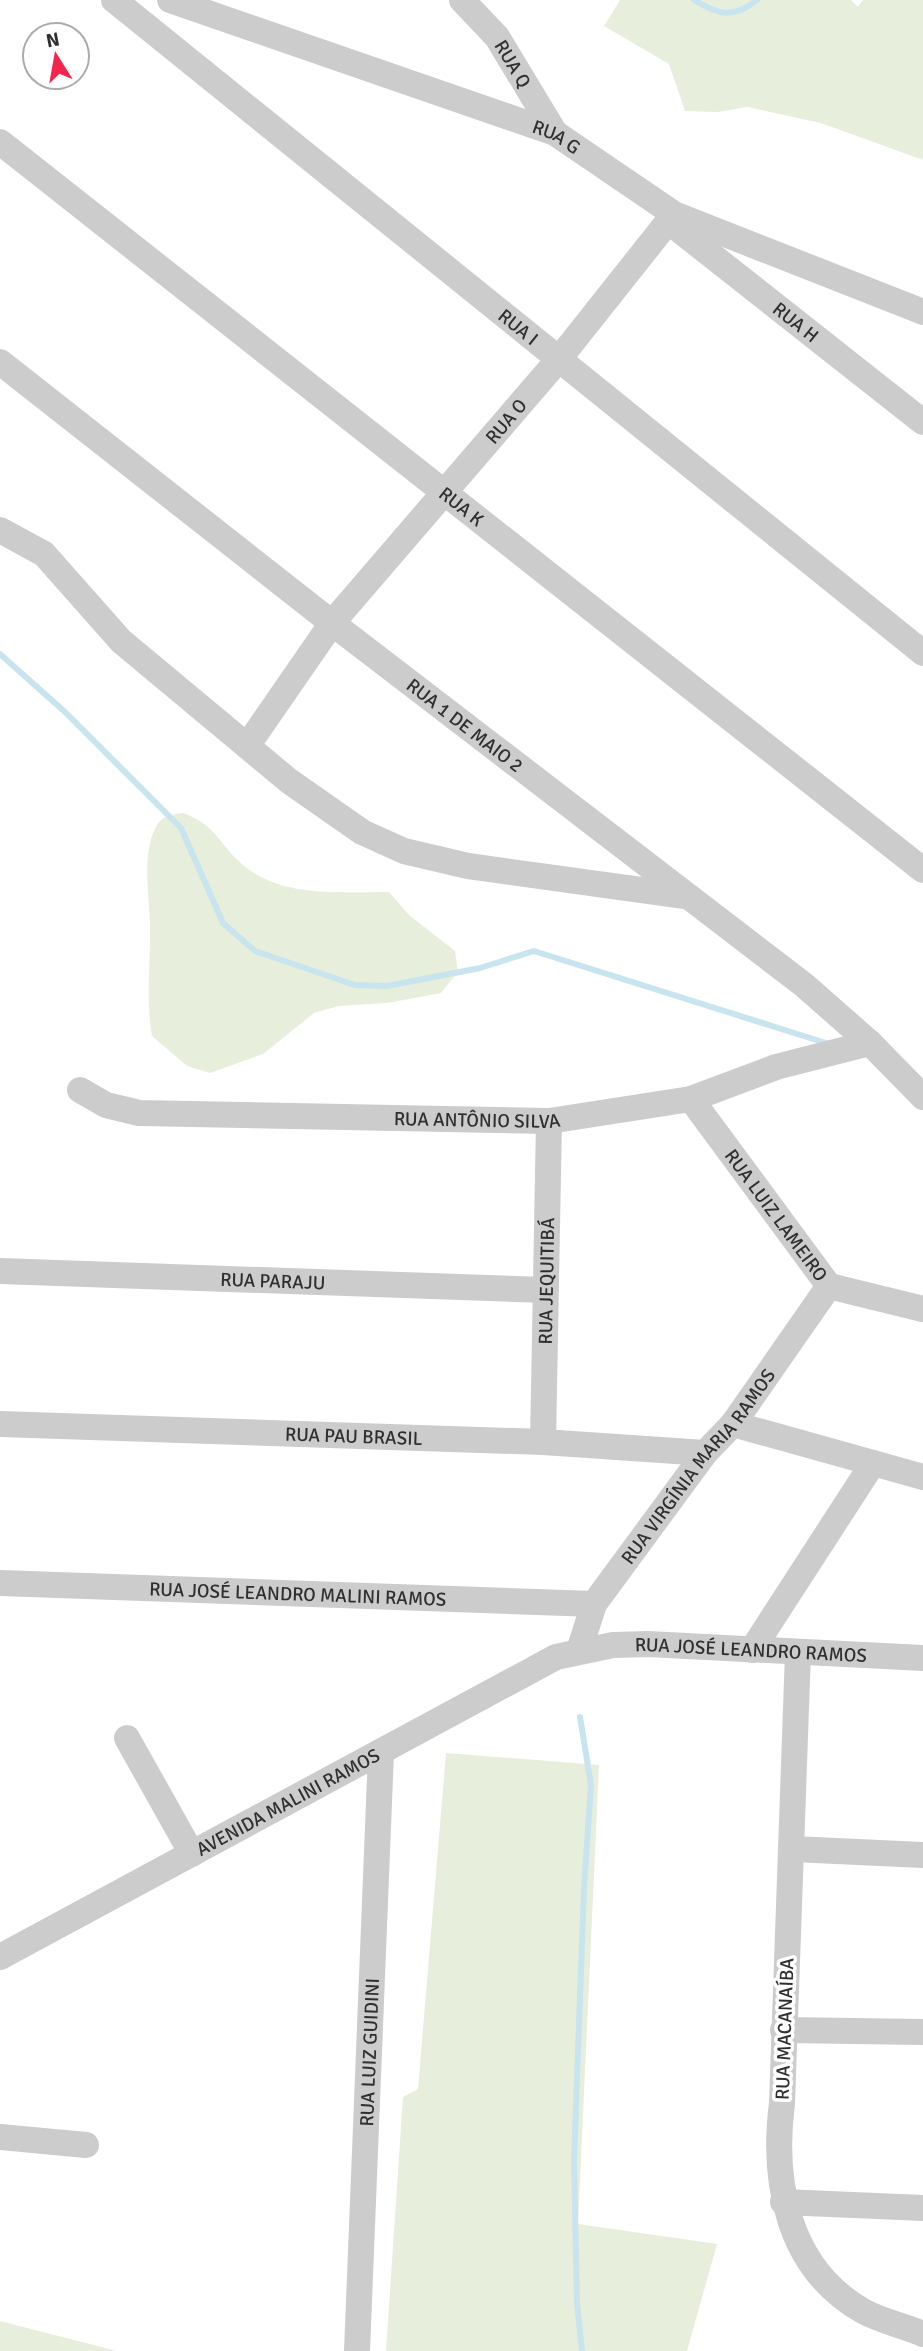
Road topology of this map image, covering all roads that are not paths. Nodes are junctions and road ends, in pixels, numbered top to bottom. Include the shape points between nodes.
1 (114, 0) edge
2 (170, 0) edge
3 (462, 0) edge
4 (555, 133) junction
5 (0, 142) edge
6 (671, 218) junction
7 (923, 312) edge
8 (559, 359) junction
9 (0, 362) edge
10 (923, 422) edge
11 (446, 494) junction
12 (0, 530) edge
13 (332, 623) junction
14 (923, 653) edge
15 (247, 746) junction
16 (923, 870) edge
17 (687, 896) junction
18 (870, 1044) junction
19 (80, 1090) dead end
20 (923, 1097) edge
21 (691, 1099) junction
22 (550, 1121) junction
23 (0, 1271) edge
24 (829, 1286) junction
25 (545, 1290) junction
26 (923, 1309) edge
27 (0, 1424) edge
28 (733, 1424) junction
29 (543, 1442) junction
30 (705, 1453) junction
31 (873, 1463) junction
32 (923, 1477) edge
33 (0, 1583) edge
34 (594, 1604) junction
35 (752, 1650) junction
36 (579, 1651) junction
37 (799, 1652) junction
38 (923, 1658) edge
39 (127, 1738) dead end
40 (381, 1752) junction
41 (793, 1849) junction
42 (192, 1854) junction
43 (923, 1855) edge
44 (0, 1957) edge
45 (783, 2030) junction
46 (923, 2032) edge
47 (0, 2137) edge
48 (86, 2146) dead end
49 (783, 2202) junction
50 (923, 2208) edge
51 (923, 2334) edge
52 (357, 2351) edge

1 - 8 street, RUA I
2 - 4 street, RUA G
3 - 4 street, RUA Q via 497,37
4 - 6 street, RUA G
5 - 11 street, RUA K
6 - 7 street, RUA G
6 - 8 street, RUA O
6 - 10 street, RUA H
8 - 11 street, RUA O
8 - 14 street, RUA I
9 - 13 street, RUA 1 DE MAIO 2
11 - 13 street, RUA O
11 - 16 street, RUA K
12 - 15 street via 54,562 104,626
13 - 15 street, RUA O
13 - 17 street, RUA 1 DE MAIO 2
15 - 17 street via 322,806 362,832 404,851 468,866
17 - 18 street, RUA 1 DE MAIO 2 via 804,985
18 - 20 street, RUA 1 DE MAIO 2
18 - 21 street, RUA ANTÔNIO SILVA via 776,1067
19 - 22 street, RUA ANTÔNIO SILVA via 106,1105 139,1113
21 - 22 street, RUA ANTÔNIO SILVA
21 - 24 street, RUA LUIZ LAMEIRO
22 - 25 street, RUA JEQUITIBÁ
23 - 25 street, RUA PARAJU
24 - 26 street, RUA LUIZ LAMEIRO
24 - 28 street, RUA VIRGÍNIA MARIA RAMOS
25 - 29 street, RUA JEQUITIBÁ
27 - 29 street, RUA PAU BRASIL
28 - 30 street, RUA VIRGÍNIA MARIA RAMOS
28 - 31 street
29 - 30 street, RUA PAU BRASIL
30 - 34 street, RUA VIRGÍNIA MARIA RAMOS
31 - 32 street
31 - 35 street
33 - 34 street, RUA JOSÉ LEANDRO MALINI RAMOS
34 - 36 street, RUA VIRGÍNIA MARIA RAMOS
35 - 36 street, RUA JOSÉ LEANDRO RAMOS via 648,1644
35 - 37 street, RUA JOSÉ LEANDRO RAMOS
36 - 40 street, AVENIDA MALINI RAMOS via 538,1665
37 - 38 street, RUA JOSÉ LEANDRO RAMOS
37 - 41 street, RUA MACANAÍBA
39 - 42 street
40 - 42 street, AVENIDA MALINI RAMOS
40 - 52 street, RUA LUIZ GUIDINI
41 - 43 street
41 - 45 street, RUA MACANAÍBA
42 - 44 street, AVENIDA MALINI RAMOS
45 - 46 street
45 - 49 street, RUA MACANAÍBA via 777,2143
47 - 48 street
49 - 50 street
49 - 51 street, RUA MACANAÍBA via 797,2239 833,2288 863,2311

